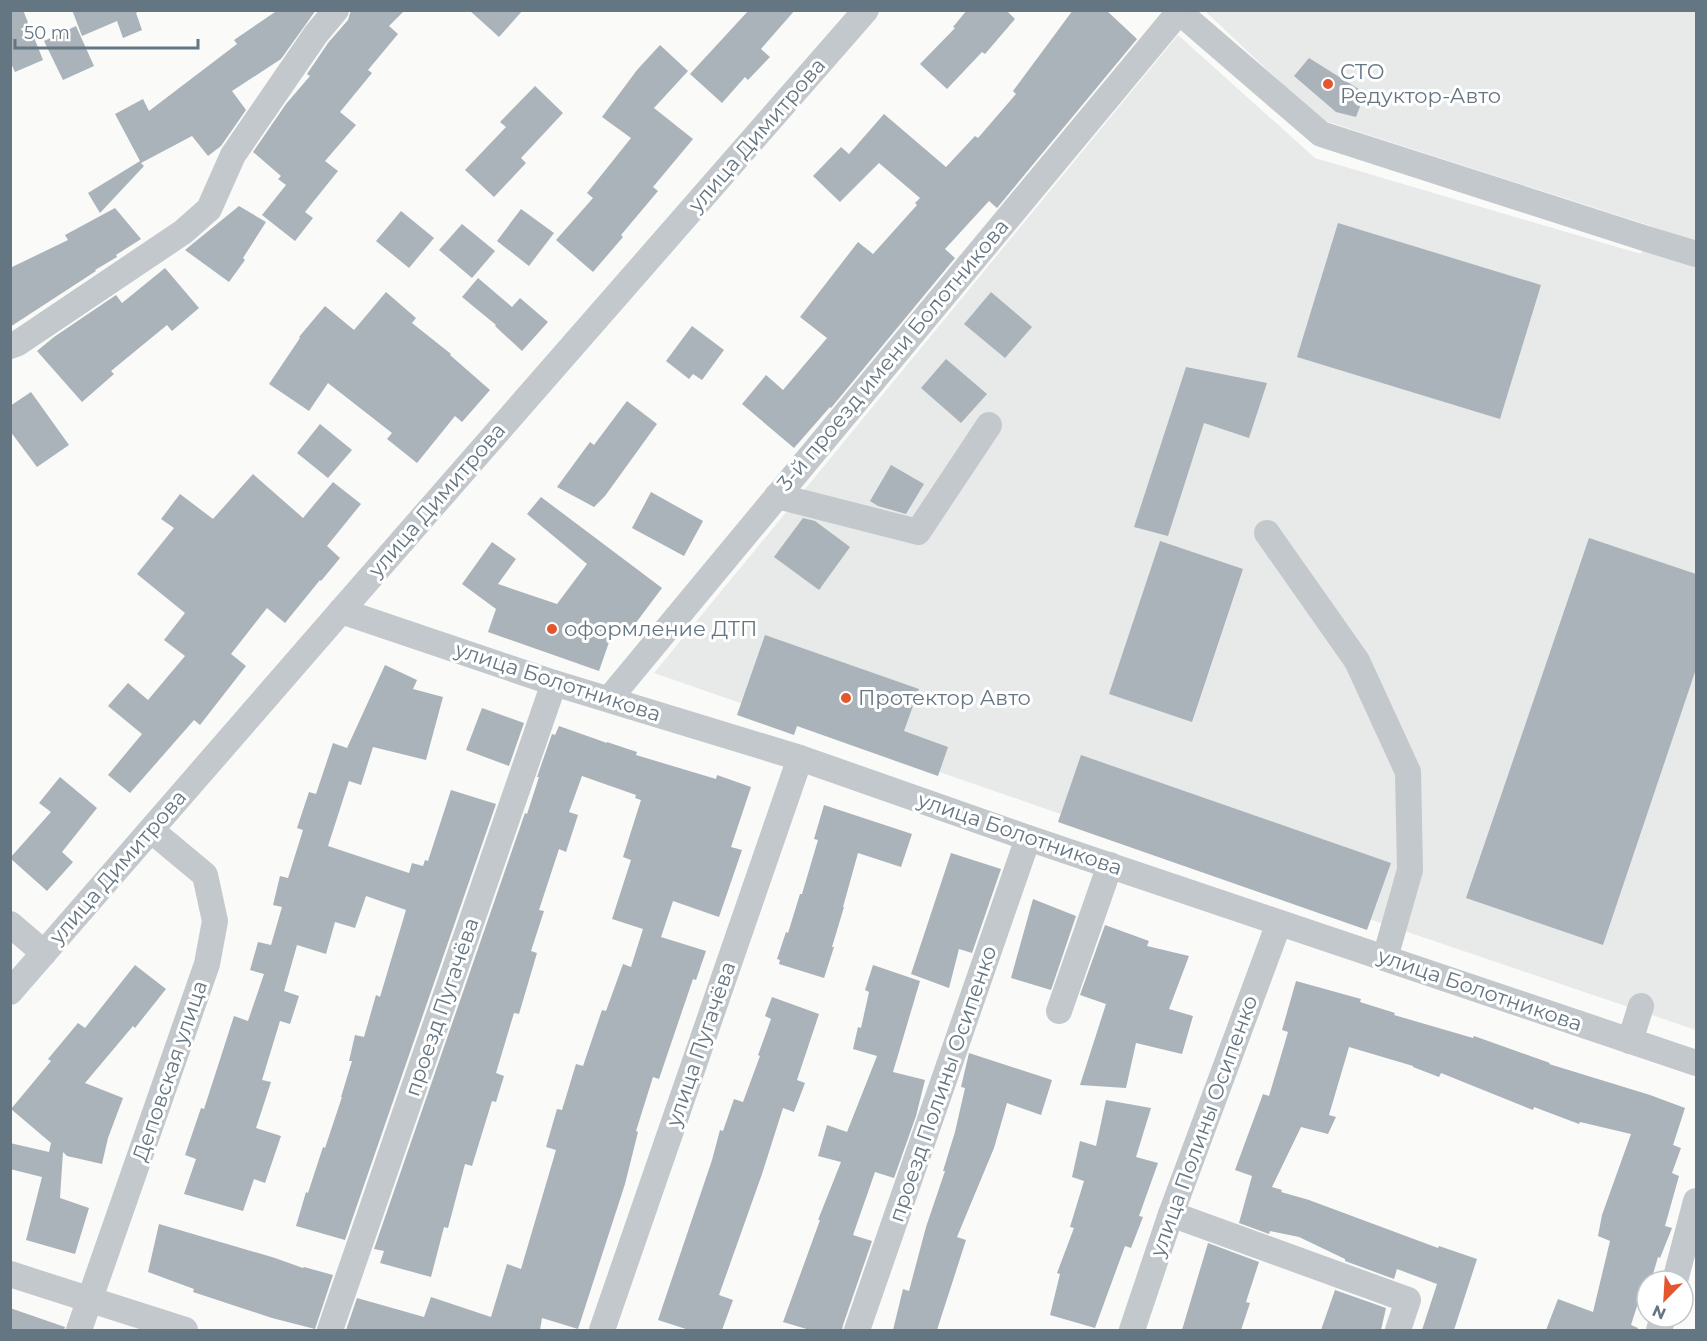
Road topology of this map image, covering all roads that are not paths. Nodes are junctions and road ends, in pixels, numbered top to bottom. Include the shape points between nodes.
1 (336, 10) edge
2 (866, 10) edge
3 (1177, 11) edge
4 (1696, 254) edge
5 (10, 346) edge
6 (989, 425) dead end
7 (777, 496) junction
8 (1266, 533) dead end
9 (341, 610) junction
10 (554, 683) junction
11 (609, 699) junction
12 (800, 758) junction
13 (151, 830) junction
14 (1028, 838) junction
15 (1110, 866) junction
16 (1279, 922) junction
17 (10, 924) edge
18 (44, 953) junction
19 (1385, 958) junction
20 (10, 992) edge
21 (1641, 1006) dead end
22 (1059, 1011) dead end
23 (1630, 1041) junction
24 (1696, 1063) edge
25 (1696, 1201) edge
26 (1171, 1214) junction
27 (1678, 1269) edge
28 (10, 1274) edge
29 (90, 1301) junction
30 (79, 1330) edge
31 (185, 1330) edge
32 (330, 1330) edge
33 (602, 1330) edge
34 (857, 1330) edge
35 (1132, 1330) edge
36 (1398, 1330) edge

1 - 5 street via 233,155 209,209 183,232
2 - 9 street, улица Димитрова
3 - 4 street via 1321,134
3 - 7 street, 3-й проезд имени Болотникова
6 - 7 street via 918,532
7 - 11 street, 3-й проезд имени Болотникова
8 - 19 street via 1357,661 1408,772 1410,870
9 - 10 street, улица Болотникова
9 - 13 street, улица Димитрова
10 - 11 street, улица Болотникова
10 - 32 street, проезд Пугачёва
11 - 12 street, улица Болотникова
12 - 14 street, улица Болотникова
12 - 33 street, улица Пугачёва
13 - 18 street, улица Димитрова
13 - 29 street, Деповская улица via 205,875 215,921 207,964
14 - 15 street, улица Болотникова
14 - 34 street, проезд Полины Осипенко
15 - 16 street, улица Болотникова
15 - 22 street
16 - 19 street, улица Болотникова
16 - 26 street, улица Полины Осипенко
17 - 18 street
18 - 20 street, улица Димитрова
19 - 23 street, улица Болотникова
21 - 23 street
23 - 24 street, улица Болотникова
25 - 27 street
26 - 35 street, улица Полины Осипенко
26 - 36 street via 1408,1300
28 - 29 street
29 - 30 street, Деповская улица
29 - 31 street

